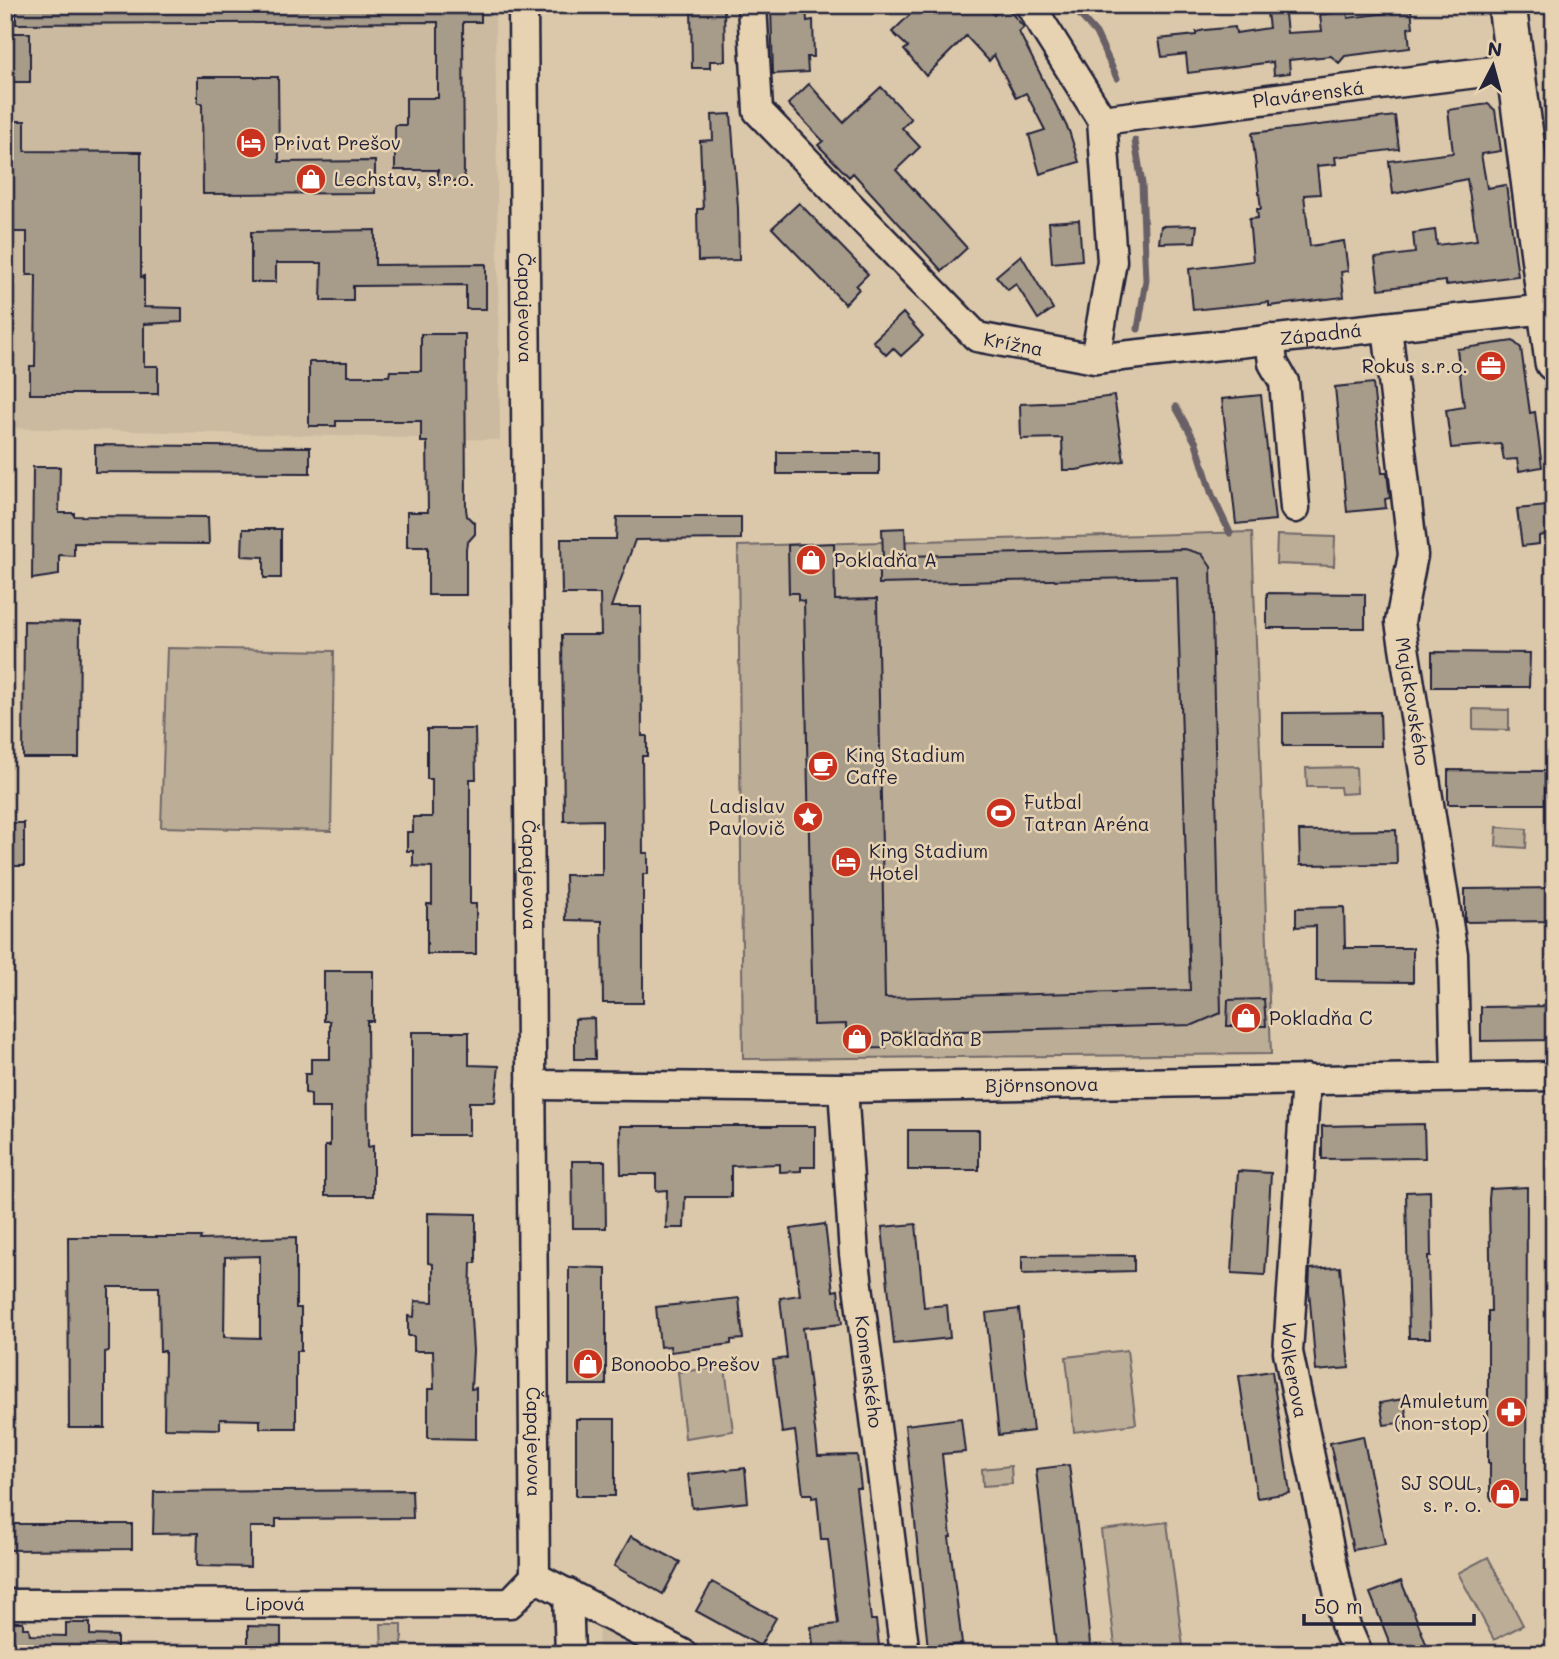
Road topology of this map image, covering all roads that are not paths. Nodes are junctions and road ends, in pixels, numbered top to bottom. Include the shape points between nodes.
1 (523, 5) edge
2 (752, 5) edge
3 (1030, 5) edge
4 (1507, 5) edge
5 (1516, 68) junction
6 (1102, 120) junction
7 (1546, 309) junction
8 (1387, 327) junction
9 (1270, 340) junction
10 (1095, 359) junction
11 (1554, 362) edge
12 (1295, 508) dead end
13 (1554, 1076) edge
14 (1456, 1077) junction
15 (1306, 1079) junction
16 (531, 1085) junction
17 (843, 1088) junction
18 (535, 1577) junction
19 (568, 1593) junction
20 (5, 1604) edge
21 (570, 1654) edge
22 (683, 1654) edge
23 (905, 1654) edge
24 (1358, 1654) edge

1 - 16 street, Čapajevova
2 - 10 street, Krížna via 758,111 767,121 977,337
3 - 6 street
4 - 5 main road
5 - 6 street, Plavárenská
5 - 7 main road
6 - 10 street via 1112,261
7 - 8 street, Západná
7 - 11 main road
8 - 9 street, Západná
8 - 14 street, Majakovského via 1413,555 1400,622 1453,954
9 - 10 street, Západná
9 - 12 street via 1273,363 1284,382
13 - 14 street, Björnsonova
14 - 15 street, Björnsonova
15 - 17 street, Björnsonova
15 - 24 street, Wolkerova via 1288,1352 1345,1624
16 - 17 street, Björnsonova
16 - 18 street, Čapajevova
17 - 23 street, Komenského via 854,1254
18 - 19 street
18 - 20 street, Lipová via 510,1603
19 - 21 street
19 - 22 street

